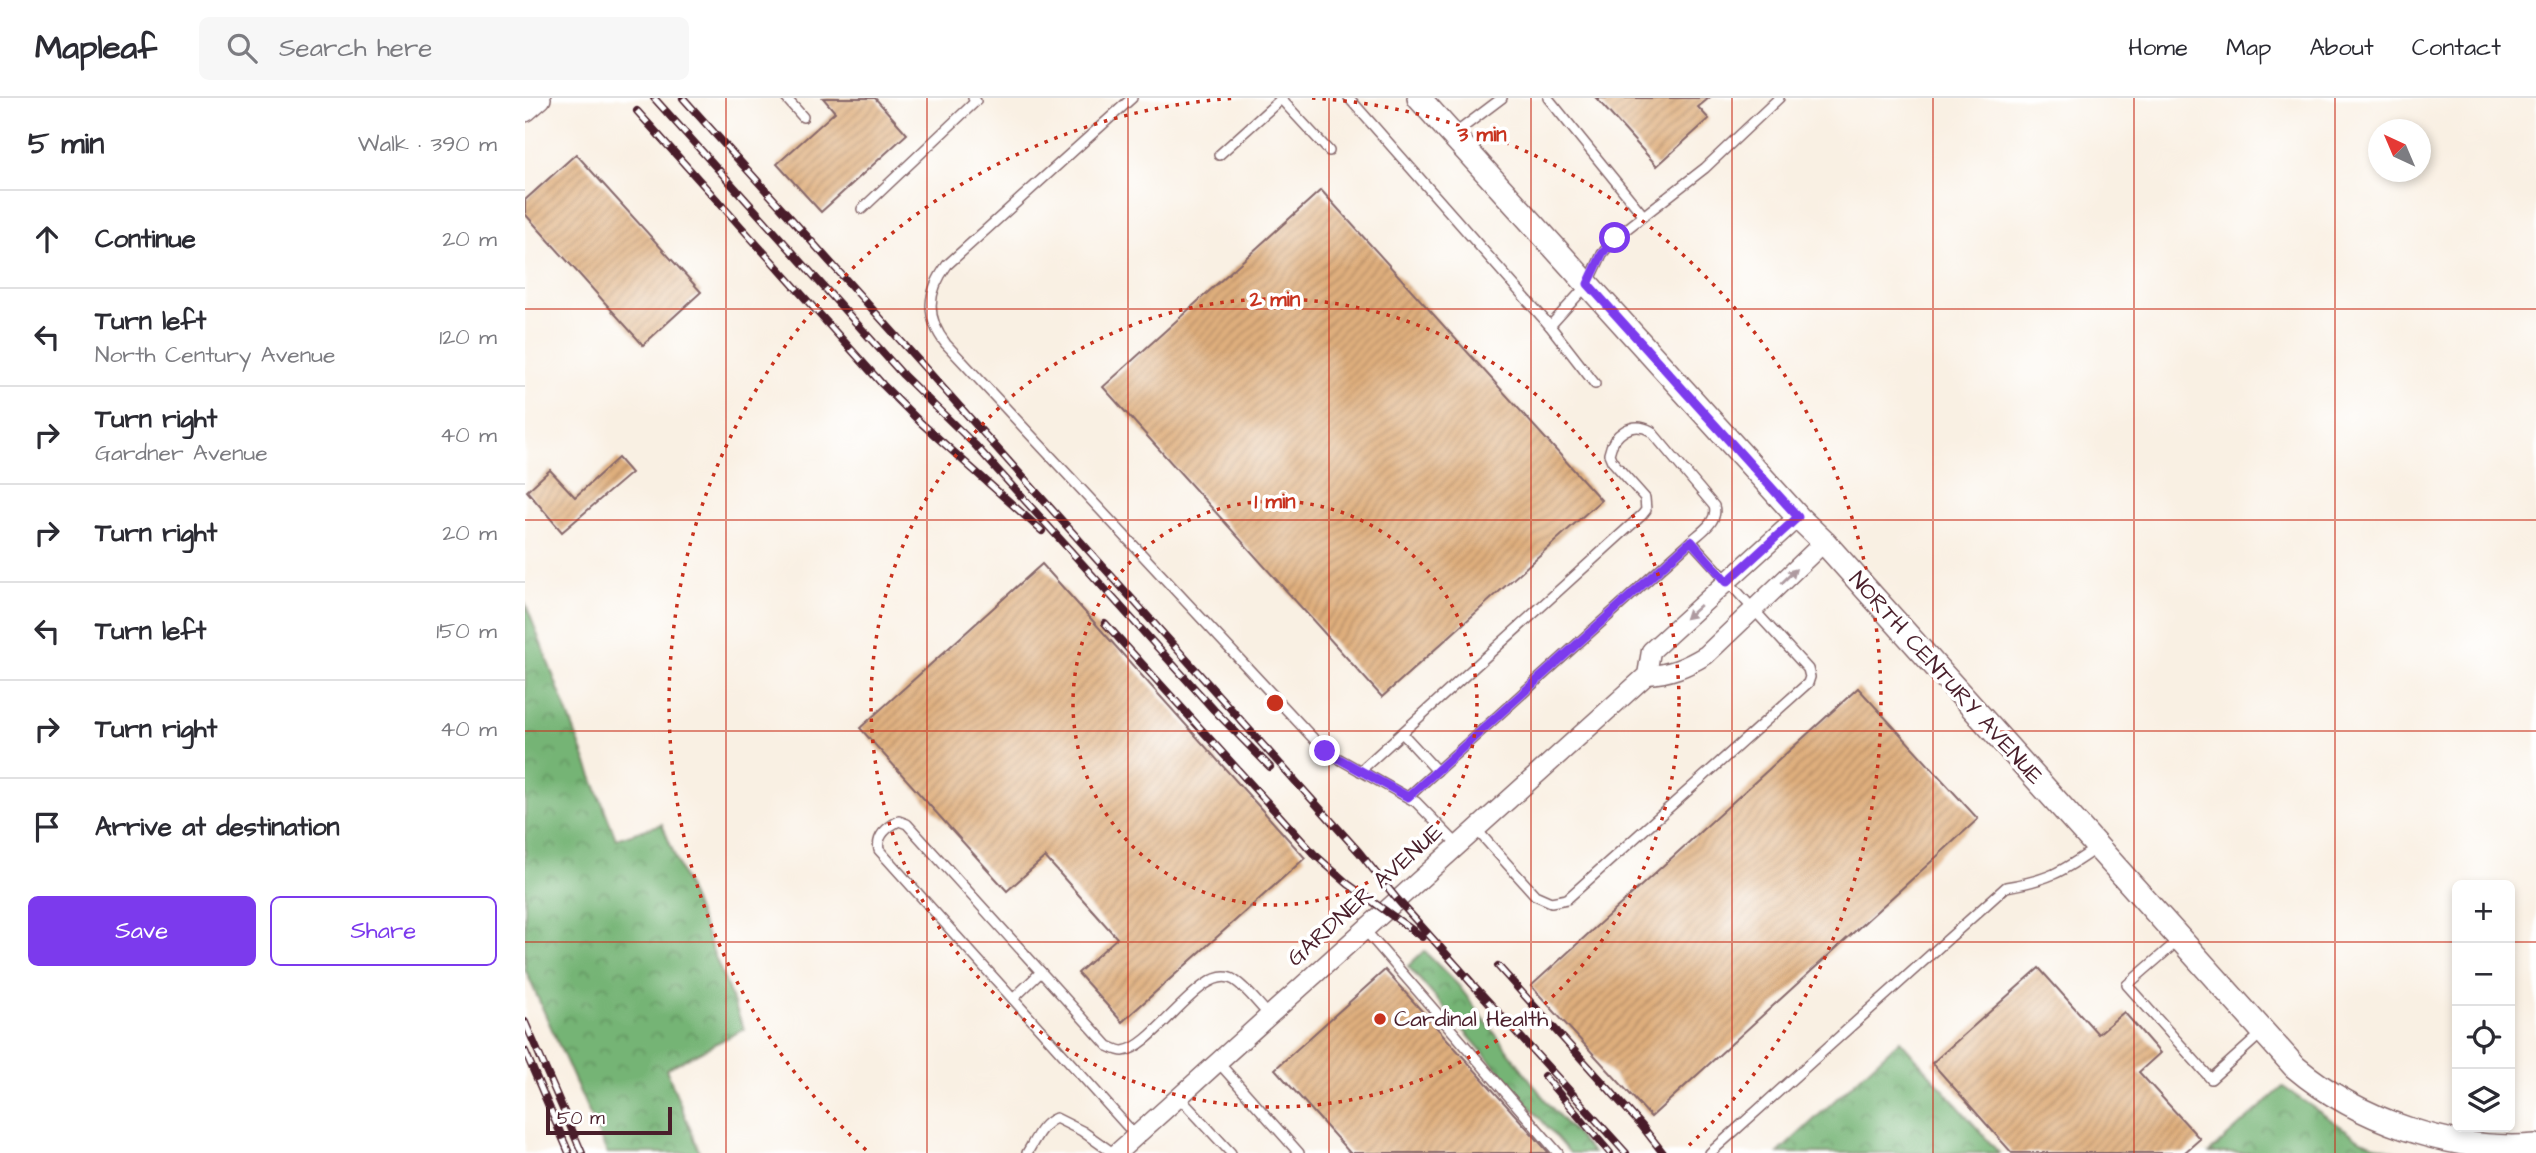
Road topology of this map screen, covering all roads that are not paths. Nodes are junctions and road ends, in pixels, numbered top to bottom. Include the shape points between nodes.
1 (539, 98) edge
2 (786, 98) edge
3 (973, 98) edge
4 (1132, 98) edge
5 (1349, 98) edge
6 (1419, 98) edge
7 (1502, 98) edge
8 (1548, 98) edge
9 (1779, 98) edge
10 (1281, 99) edge
11 (525, 110) edge
12 (803, 117) dead end
13 (1453, 135) junction
14 (1329, 151) dead end
15 (1219, 155) dead end
16 (862, 209) dead end
17 (1643, 215) junction
18 (1588, 284) junction
19 (1550, 326) junction
20 (1595, 384) dead end
21 (1798, 517) junction
22 (1691, 541) junction
23 (1824, 542) junction
24 (1727, 582) junction
25 (1753, 610) junction
26 (1647, 675) junction
27 (1402, 733) junction
28 (1360, 771) junction
29 (1437, 771) junction
30 (1408, 797) junction
31 (1475, 829) junction
32 (1458, 845) junction
33 (2098, 847) junction
34 (1364, 929) junction
35 (2180, 939) junction
36 (1041, 972) junction
37 (1013, 999) junction
38 (1269, 1015) junction
39 (2263, 1031) junction
40 (1218, 1062) junction
41 (1179, 1097) junction
42 (1136, 1136) junction
43 (2536, 1146) edge
44 (1027, 1153) edge
45 (1115, 1153) edge
46 (1231, 1153) edge
47 (1299, 1153) edge
48 (1558, 1153) edge
49 (1710, 1153) edge

1 - 11 street
2 - 12 lane
3 - 16 lane via 976,102
4 - 28 lane via 947,265 932,292 932,321 946,344 1325,751
5 - 19 lane
6 - 13 street, NORTH CENTURY AVENUE
7 - 13 lane
8 - 17 lane
9 - 17 lane via 1705,168
10 - 14 lane
10 - 15 lane
13 - 18 street, NORTH CENTURY AVENUE
17 - 18 lane via 1602,254
18 - 19 lane
18 - 21 street, NORTH CENTURY AVENUE
19 - 20 lane
21 - 23 street, NORTH CENTURY AVENUE
21 - 24 street, GARDNER AVENUE
22 - 24 lane
22 - 27 lane via 1714,519 1714,506 1651,432 1636,426 1626,430 1615,439 1609,454 1644,498 1646,510
22 - 29 lane
25 -> 23 street
23 - 33 street, NORTH CENTURY AVENUE
24 - 25 lane
24 -> 26 street, GARDNER AVENUE via 1651,651
25 - 26 street via 1686,668
25 - 31 lane via 1808,669 1806,686 1574,894 1559,902 1535,895
26 - 31 street, GARDNER AVENUE
27 - 28 lane
27 - 29 lane
28 - 30 lane
29 - 30 lane
30 - 32 lane
31 - 32 street, GARDNER AVENUE
32 - 34 street, GARDNER AVENUE
33 - 35 street, NORTH CENTURY AVENUE
33 - 49 lane via 2037,882 2006,887
34 - 38 street, GARDNER AVENUE
34 - 48 lane
35 - 39 street, NORTH CENTURY AVENUE
35 - 39 lane via 2127,985 2211,1079
36 - 37 lane
36 - 37 lane via 907,824 899,821 882,832 879,850
36 - 38 lane via 1108,1046 1120,1051 1140,1045 1204,984 1221,977 1234,979
37 - 42 lane
38 - 40 street, GARDNER AVENUE
39 - 43 street, NORTH CENTURY AVENUE via 2319,1087 2385,1123 2477,1145
40 - 41 street, GARDNER AVENUE
40 - 47 lane
41 - 42 street, GARDNER AVENUE
41 - 46 lane
42 - 45 street, GARDNER AVENUE
44 - 45 lane via 1040,1131 1056,1118

